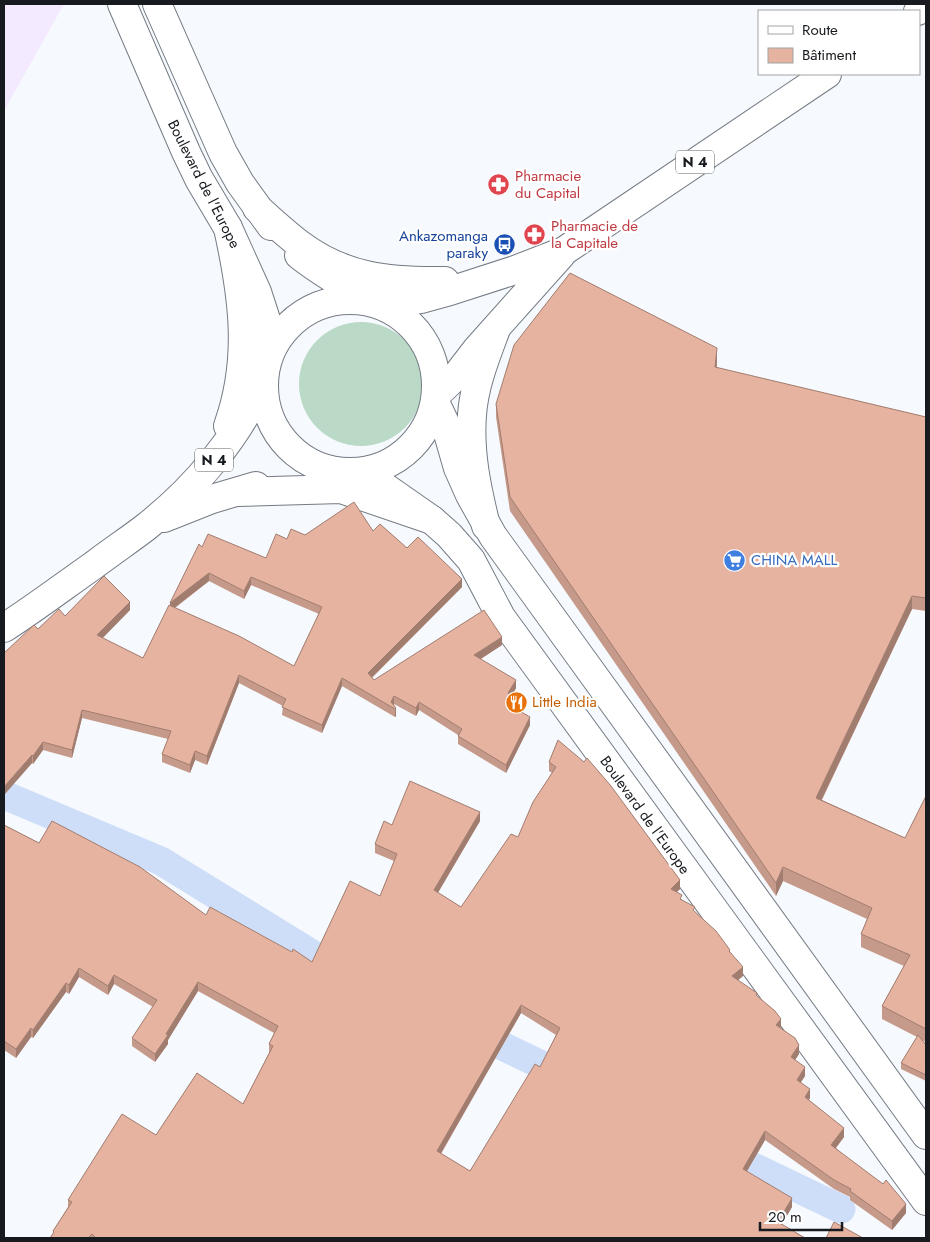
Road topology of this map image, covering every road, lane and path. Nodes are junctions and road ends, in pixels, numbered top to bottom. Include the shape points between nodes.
1 (122, 4) edge
2 (157, 4) edge
3 (826, 75) edge
4 (257, 208) junction
5 (228, 228) junction
6 (564, 251) junction
7 (481, 281) junction
8 (379, 304) junction
9 (496, 329) junction
10 (264, 374) junction
11 (435, 399) junction
12 (217, 456) junction
13 (330, 471) junction
14 (238, 492) junction
15 (432, 520) junction
16 (147, 526) junction
17 (486, 526) junction
18 (4, 628) edge
19 (926, 1135) edge
20 (926, 1201) edge

1 - 5 main road, Boulevard de l'Europe via 186,152
2 - 4 main road, Boulevard de l'Europe via 223,153
3 - 6 main road, N 4
4 - 7 main road via 299,244 345,270 400,281
4 - 8 main road, Boulevard de l'Europe via 275,232 317,270
5 - 10 main road, Boulevard de l'Europe via 257,292 269,329
5 - 12 main road via 239,276 244,342 234,410
6 - 7 main road, N 4
6 - 9 main road, N 4
7 - 8 main road, N 4 via 421,299
8 - 10 main road via 351,299 327,301 305,311 287,326 273,346
8 - 11 main road via 402,316 418,332 430,352 436,373
9 - 11 main road, N 4
9 - 17 main road via 477,385 472,414 475,480
10 - 12 main road, N 4 via 254,403
10 - 13 main road via 265,404 274,427 288,446 307,461
11 - 13 main road via 426,428 409,449 387,465 360,472
11 - 17 main road via 458,468
12 - 16 main road, N 4
13 - 14 main road, N 4 via 264,483
13 - 15 main road, Boulevard de l'Europe via 379,483
14 - 15 main road via 341,489
14 - 16 main road, N 4
15 - 20 main road, Boulevard de l'Europe via 471,560 501,617
16 - 18 main road, N 4
17 - 19 main road

